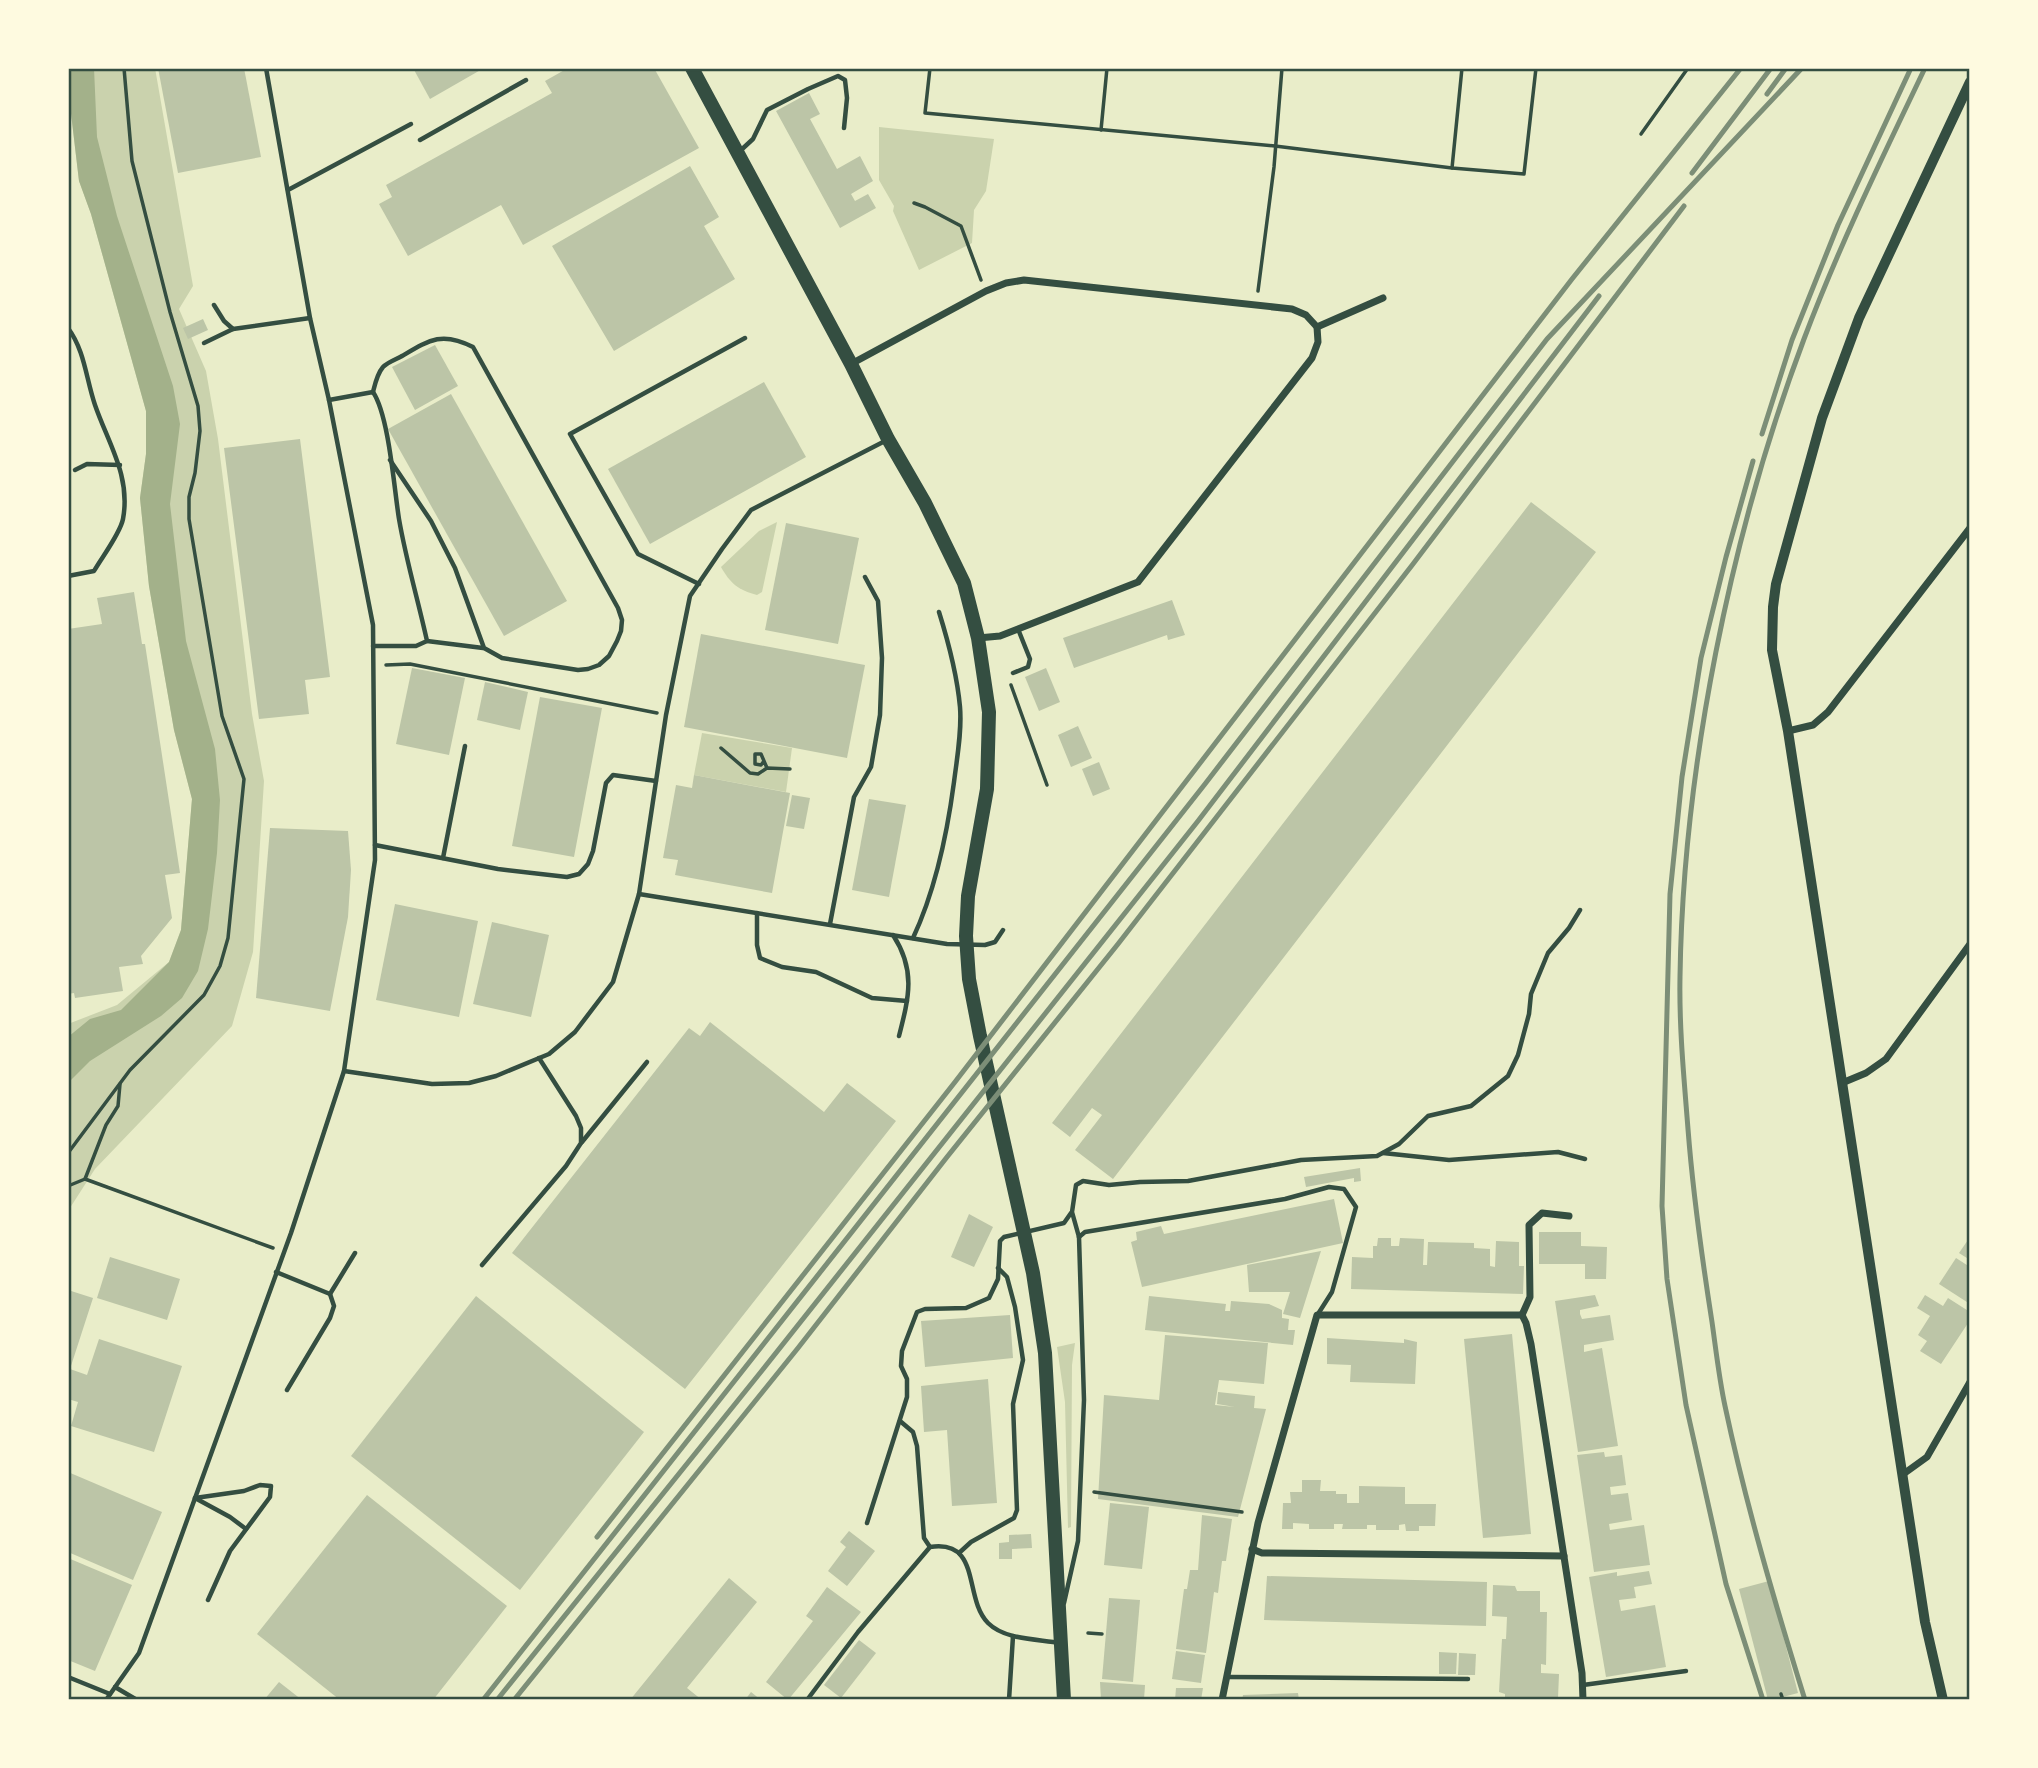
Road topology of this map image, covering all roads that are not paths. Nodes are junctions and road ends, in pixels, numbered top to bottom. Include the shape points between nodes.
1 (266, 68) edge
2 (692, 68) edge
3 (526, 80) dead end
4 (1970, 82) edge
5 (411, 124) dead end
6 (844, 128) dead end
7 (420, 140) dead end
8 (738, 152) junction
9 (288, 190) junction
10 (1383, 298) dead end
11 (214, 305) dead end
12 (310, 318) junction
13 (1318, 327) junction
14 (68, 328) edge
15 (233, 329) junction
16 (745, 338) dead end
17 (204, 343) dead end
18 (851, 364) junction
19 (373, 392) junction
20 (329, 400) junction
21 (888, 439) junction
22 (390, 460) junction
23 (120, 465) junction
24 (75, 470) dead end
25 (1970, 528) edge
26 (68, 576) edge
27 (865, 577) dead end
28 (699, 584) junction
29 (939, 612) dead end
30 (1018, 629) junction
31 (978, 638) junction
32 (427, 641) junction
33 (373, 646) junction
34 (484, 648) junction
35 (1013, 673) dead end
36 (1788, 731) junction
37 (465, 746) dead end
38 (656, 781) junction
39 (375, 845) junction
40 (443, 858) junction
41 (639, 894) junction
42 (1580, 910) dead end
43 (757, 913) junction
44 (830, 924) junction
45 (1003, 930) dead end
46 (892, 934) junction
47 (913, 938) junction
48 (1970, 944) edge
49 (907, 1001) junction
50 (899, 1036) dead end
51 (539, 1058) junction
52 (647, 1062) dead end
53 (344, 1071) junction
54 (1842, 1083) junction
55 (581, 1143) junction
56 (1383, 1152) junction
57 (1585, 1159) dead end
58 (1072, 1212) junction
59 (1569, 1216) dead end
60 (1079, 1237) junction
61 (355, 1253) dead end
62 (482, 1265) dead end
63 (998, 1268) junction
64 (276, 1272) junction
65 (330, 1294) junction
66 (1317, 1315) junction
67 (1522, 1315) junction
68 (1970, 1382) edge
69 (286, 1390) dead end
70 (900, 1421) junction
71 (1902, 1475) junction
72 (194, 1498) junction
73 (867, 1523) dead end
74 (246, 1529) junction
75 (930, 1547) junction
76 (1252, 1549) junction
77 (959, 1553) junction
78 (1564, 1556) junction
79 (208, 1600) dead end
80 (1061, 1617) junction
81 (1013, 1636) junction
82 (1062, 1644) junction
83 (1686, 1671) dead end
84 (68, 1677) edge
85 (1227, 1677) junction
86 (1468, 1679) dead end
87 (1583, 1685) junction
88 (115, 1687) junction
89 (110, 1694) junction
90 (106, 1700) edge
91 (136, 1700) edge
92 (807, 1700) edge
93 (1009, 1700) edge
94 (1064, 1700) edge
95 (1222, 1700) edge
96 (1583, 1700) edge
97 (1943, 1700) edge

1 - 9 lane
2 - 8 main road
3 - 7 lane
4 - 36 street via 1859,318 1796,506 1773,607 1772,650
5 - 9 lane
6 - 8 lane via 845,80 838,76 767,110 753,139
8 - 18 main road
9 - 12 lane
10 - 13 street
11 - 15 lane
12 - 15 lane
12 - 20 lane
13 - 18 street via 1307,315 1292,309 1024,281 986,291
13 - 30 street via 1312,358 1138,582
14 - 23 lane via 76,339 95,405
15 - 17 lane
16 - 28 lane via 570,434 638,554
18 - 21 main road
19 - 20 lane
19 - 22 lane
19 - 34 lane via 384,367 431,339 446,338 472,347 622,620 609,656 588,670 502,658
20 - 33 lane via 373,625
21 - 28 lane via 751,510
21 - 31 main road via 964,583
22 - 32 lane
22 - 34 lane via 443,544
23 - 24 lane via 87,464
23 - 26 lane via 122,521 94,571
25 - 36 street via 1820,721
27 - 44 lane via 878,601 880,715 871,767 855,797
28 - 38 lane via 690,596
29 - 47 lane via 954,661 959,698 957,761 947,831 926,910
30 - 31 street
30 - 35 lane via 1030,659 1028,667
31 - 80 main road via 989,712 987,789 968,896 969,979 1033,1273 1045,1353
32 - 33 lane via 416,646
32 - 34 lane
33 - 39 lane
36 - 54 street
37 - 40 lane
38 - 40 lane via 613,775 606,783 593,851 579,874 567,877
38 - 41 lane
39 - 40 lane
39 - 53 lane
41 - 43 lane
41 - 51 lane via 613,982 575,1032
42 - 56 lane via 1548,953 1508,1076 1471,1106 1427,1116
43 - 44 lane
43 - 49 lane via 760,958 816,972 872,998
44 - 46 lane
45 - 47 lane via 995,942 985,945
46 - 47 lane
46 - 49 lane via 910,972
48 - 54 street via 1886,1059
49 - 50 lane
51 - 53 lane via 469,1083 432,1084
51 - 55 lane via 576,1116
52 - 55 lane
53 - 64 lane
54 - 71 street
55 - 62 lane
56 - 57 lane via 1449,1160 1558,1153
56 - 58 lane via 1301,1160 1188,1181 1109,1185 1083,1181 1076,1185
58 - 60 lane
58 - 63 lane via 1064,1223 1004,1237
59 - 67 street via 1542,1213 1529,1225 1530,1297
60 - 66 lane via 1329,1187 1343,1189 1356,1207 1332,1292
60 - 80 lane via 1084,1399 1079,1532
61 - 65 lane
63 - 70 lane via 989,1298 966,1308 917,1312 902,1350 907,1397
63 - 77 lane via 1007,1278 1015,1307 1023,1360 1013,1404 1017,1510 1014,1518
64 - 65 lane
64 - 72 lane
65 - 69 lane via 334,1306 330,1318
66 - 67 street
66 - 76 street
67 - 78 street via 1531,1344
68 - 71 street via 1927,1457
70 - 73 lane
70 - 75 lane via 913,1433 917,1446 924,1538
71 - 97 street via 1925,1622
72 - 74 lane
72 - 74 lane via 271,1486 270,1497
72 - 88 lane via 139,1653
74 - 79 lane via 230,1551
75 - 77 lane via 944,1545
75 - 92 lane
76 - 78 street via 1262,1553
76 - 85 street
77 - 81 lane via 979,1610 987,1622
78 - 87 street
80 - 82 main road
81 - 82 lane
81 - 93 lane
82 - 94 main road
83 - 87 lane
84 - 89 lane
85 - 86 lane
85 - 95 street
87 - 96 street
88 - 89 lane
88 - 91 lane
89 - 90 lane

